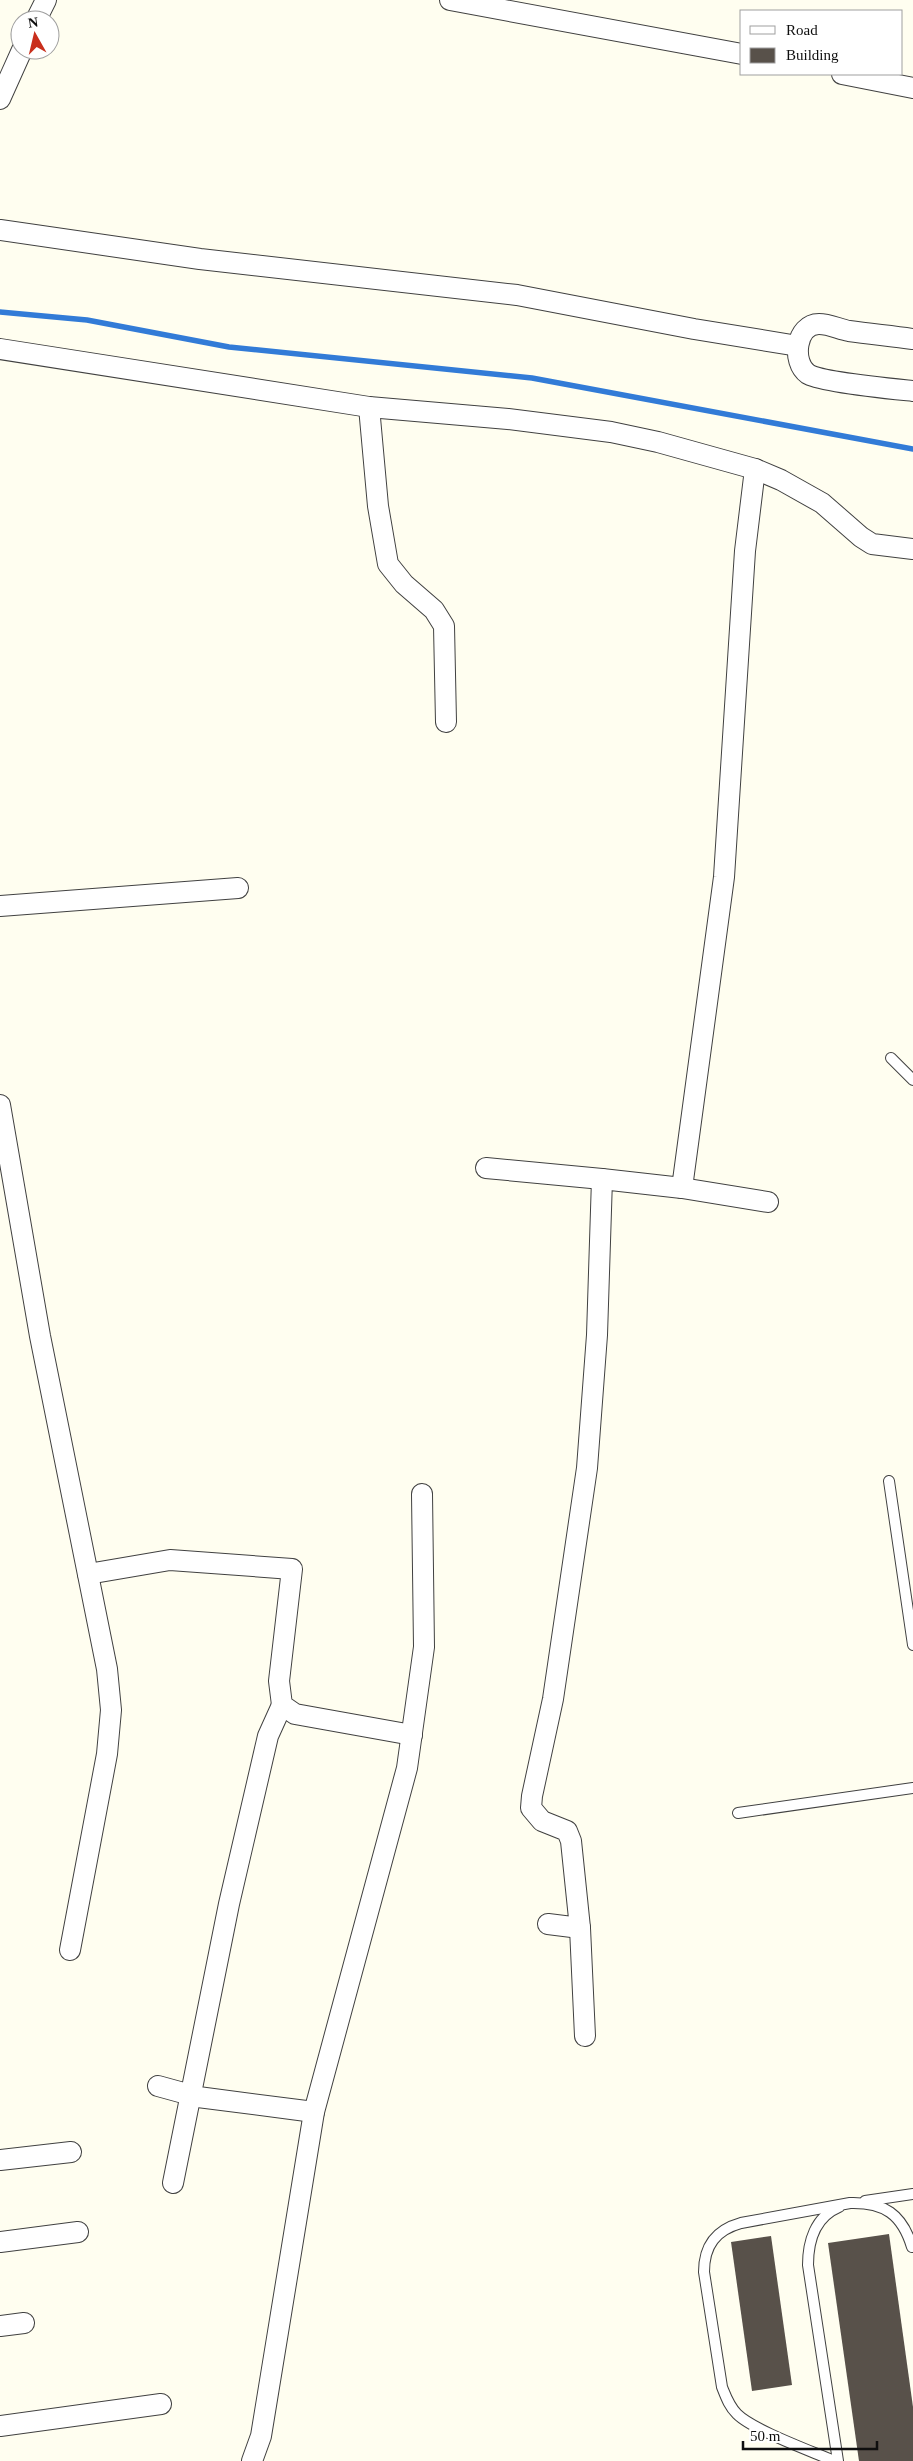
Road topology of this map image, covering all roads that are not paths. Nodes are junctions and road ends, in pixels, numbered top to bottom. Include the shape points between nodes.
1 (450, 0) edge
2 (740, 54) edge
3 (18, 60) edge
4 (847, 75) edge
5 (913, 88) edge
6 (0, 99) edge
7 (0, 230) edge
8 (913, 339) edge
9 (798, 346) junction
10 (0, 349) edge
11 (913, 392) edge
12 (369, 407) junction
13 (755, 468) junction
14 (913, 549) edge
15 (446, 722) dead end
16 (238, 888) dead end
17 (0, 906) edge
18 (891, 1058) dead end
19 (913, 1080) edge
20 (0, 1105) edge
21 (486, 1168) dead end
22 (602, 1180) junction
23 (7, 1184) edge
24 (682, 1188) junction
25 (768, 1202) dead end
26 (889, 1481) dead end
27 (422, 1494) dead end
28 (88, 1574) junction
29 (913, 1644) edge
30 (282, 1705) junction
31 (412, 1735) junction
32 (913, 1788) edge
33 (738, 1814) dead end
34 (548, 1924) dead end
35 (580, 1928) junction
36 (70, 1950) dead end
37 (586, 2036) dead end
38 (158, 2086) dead end
39 (190, 2095) junction
40 (314, 2112) junction
41 (71, 2152) dead end
42 (0, 2160) edge
43 (173, 2183) dead end
44 (913, 2194) edge
45 (850, 2203) junction
46 (78, 2232) dead end
47 (0, 2242) edge
48 (913, 2246) edge
49 (24, 2323) dead end
50 (0, 2326) edge
51 (161, 2404) dead end
52 (0, 2426) edge
53 (252, 2461) edge
54 (834, 2461) edge
55 (838, 2461) edge

1 - 2 street
3 - 6 street
4 - 5 street
7 - 9 street via 200,259 517,295
8 - 9 street via 819,324 809,326 803,332
9 - 11 street via 800,363 808,374
10 - 12 street
12 - 13 street via 611,432
12 - 15 street via 378,506 388,564 404,584 434,610 444,626
13 - 14 street via 822,503 872,544
13 - 24 street via 745,551 724,876
16 - 17 street
18 - 19 lane
20 - 23 street
21 - 22 street
22 - 24 street
22 - 35 street via 597,1335 587,1468 553,1699 531,1808 542,1821 567,1831 571,1841
23 - 28 street
24 - 25 street
26 - 29 lane
27 - 31 street via 424,1647
28 - 30 street via 170,1560 292,1570 279,1681
28 - 36 street via 107,1669 111,1726
30 - 31 street via 295,1714
30 - 39 street via 266,1745
31 - 40 street via 407,1768 372,1903
32 - 33 lane
34 - 35 street
35 - 37 street
38 - 39 street
39 - 40 street
39 - 43 street
40 - 53 street via 261,2436
41 - 42 street
44 - 45 lane
45 - 48 lane via 867,2203 883,2208 902,2224
45 - 54 lane via 728,2226 716,2234 704,2258 722,2387 728,2402 750,2423
45 - 55 lane via 834,2209 822,2219 812,2233 808,2249
46 - 47 street
49 - 50 street
51 - 52 street

